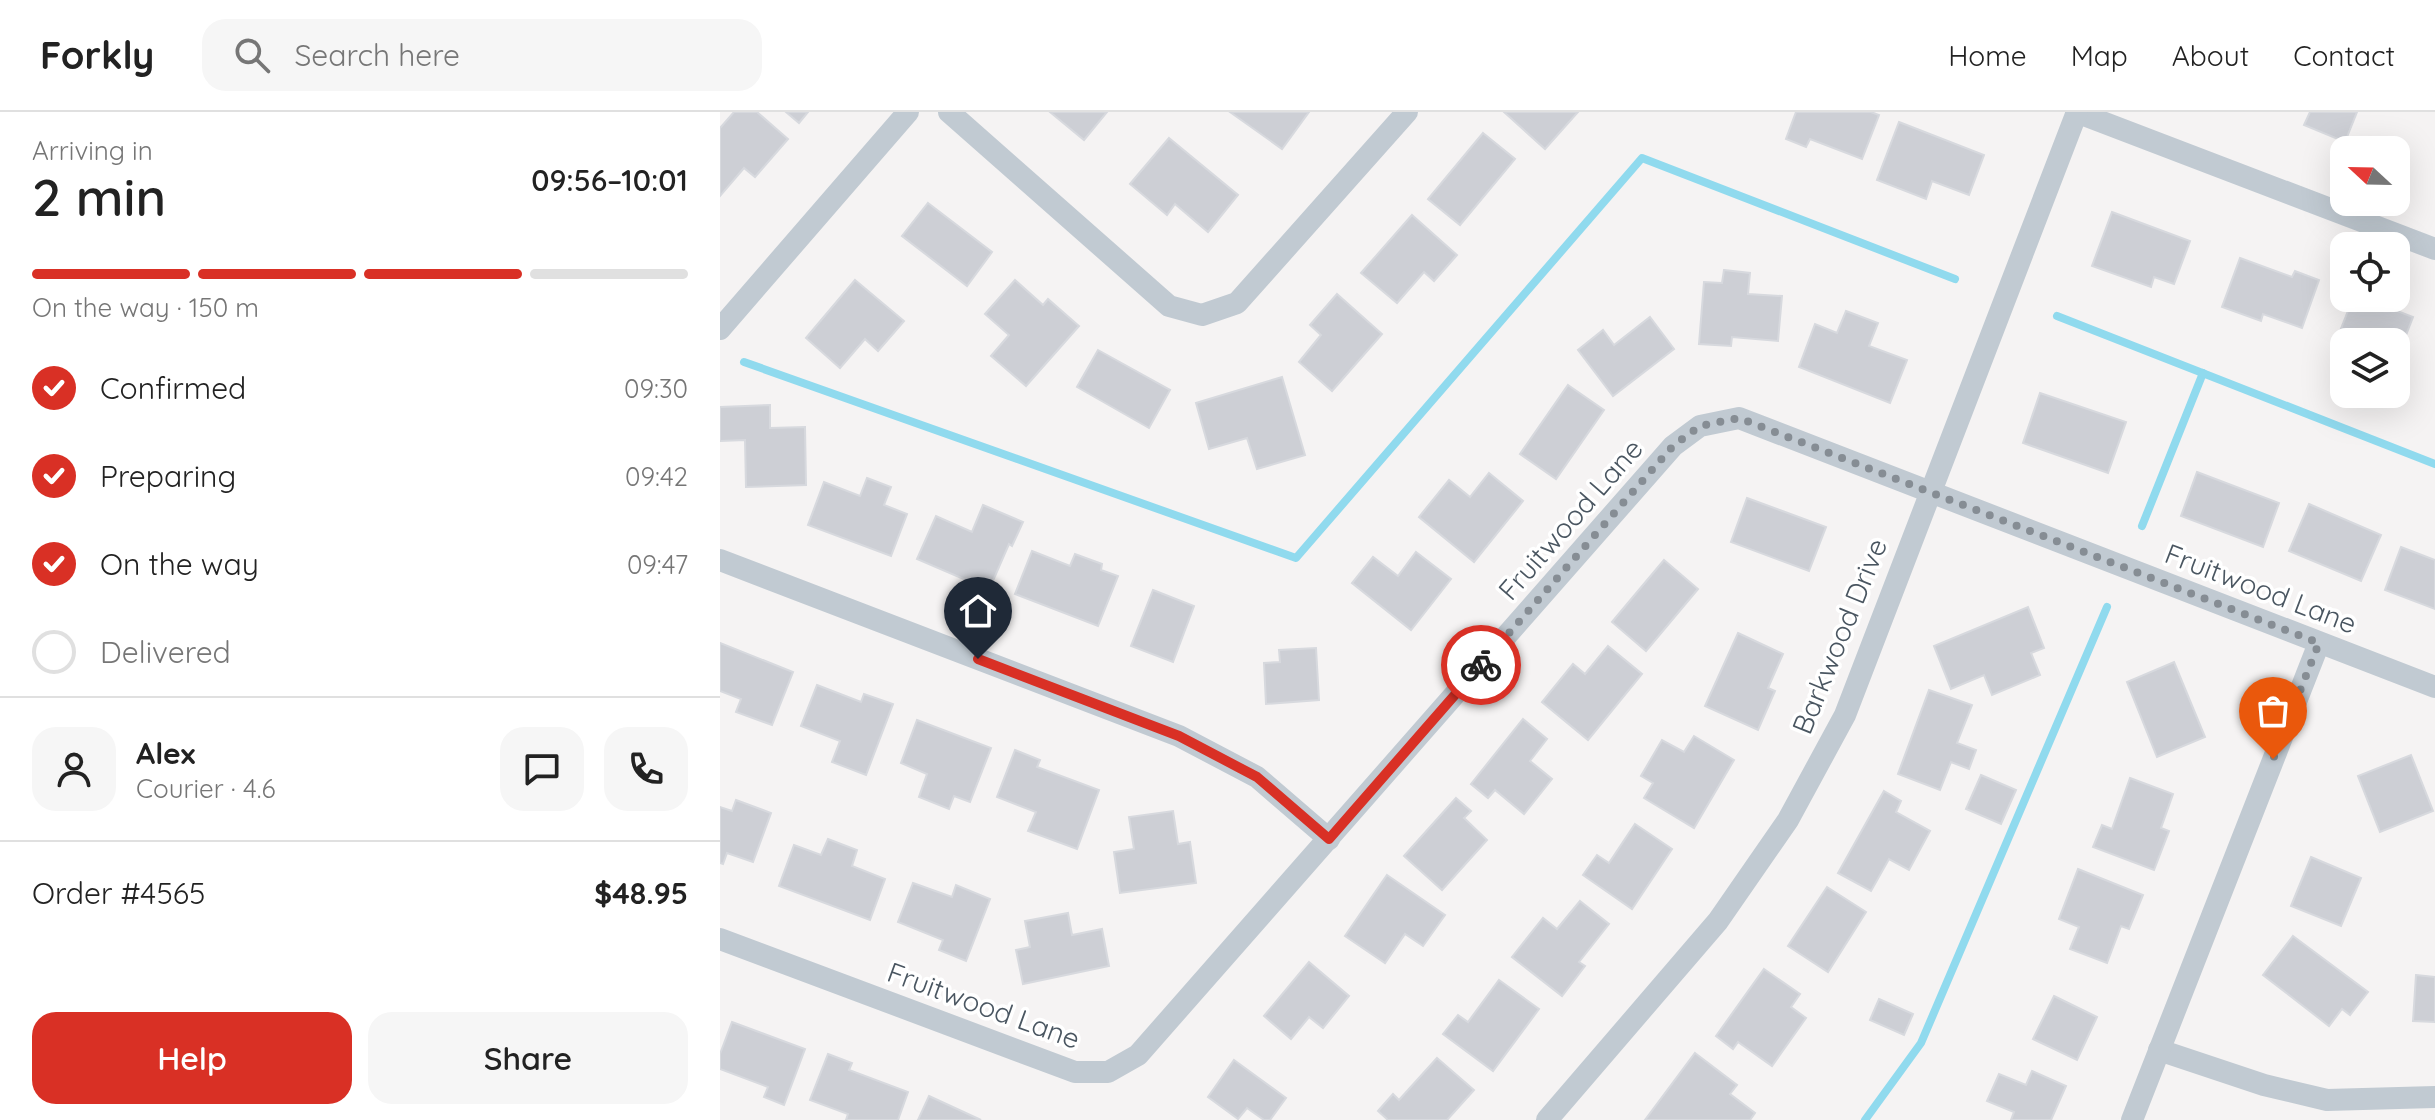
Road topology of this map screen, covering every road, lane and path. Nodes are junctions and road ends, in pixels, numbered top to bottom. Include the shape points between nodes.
1 (908, 112) edge
2 (949, 112) edge
3 (1407, 112) edge
4 (2077, 112) edge
5 (2435, 249) edge
6 (720, 329) edge
7 (1930, 492) junction
8 (720, 560) edge
9 (2319, 643) junction
10 (2435, 687) edge
11 (1329, 839) junction
12 (720, 939) edge
13 (2159, 1050) junction
14 (2435, 1097) edge
15 (1547, 1120) edge
16 (2132, 1120) edge

1 - 6 street
2 - 3 street via 1169,306 1202,315 1237,303
4 - 5 street
4 - 7 street, Barkwood Drive
7 - 9 street, Fruitwood Lane
7 - 11 street, Fruitwood Lane via 1739,418 1700,426 1673,446
7 - 15 street, Barkwood Drive via 1845,715 1788,820 1718,921
8 - 11 street via 1179,736 1257,777
9 - 10 street, Fruitwood Lane
9 - 13 street
11 - 12 street, Fruitwood Lane via 1138,1055 1108,1072 1075,1072
13 - 14 street via 2327,1100
13 - 16 street

